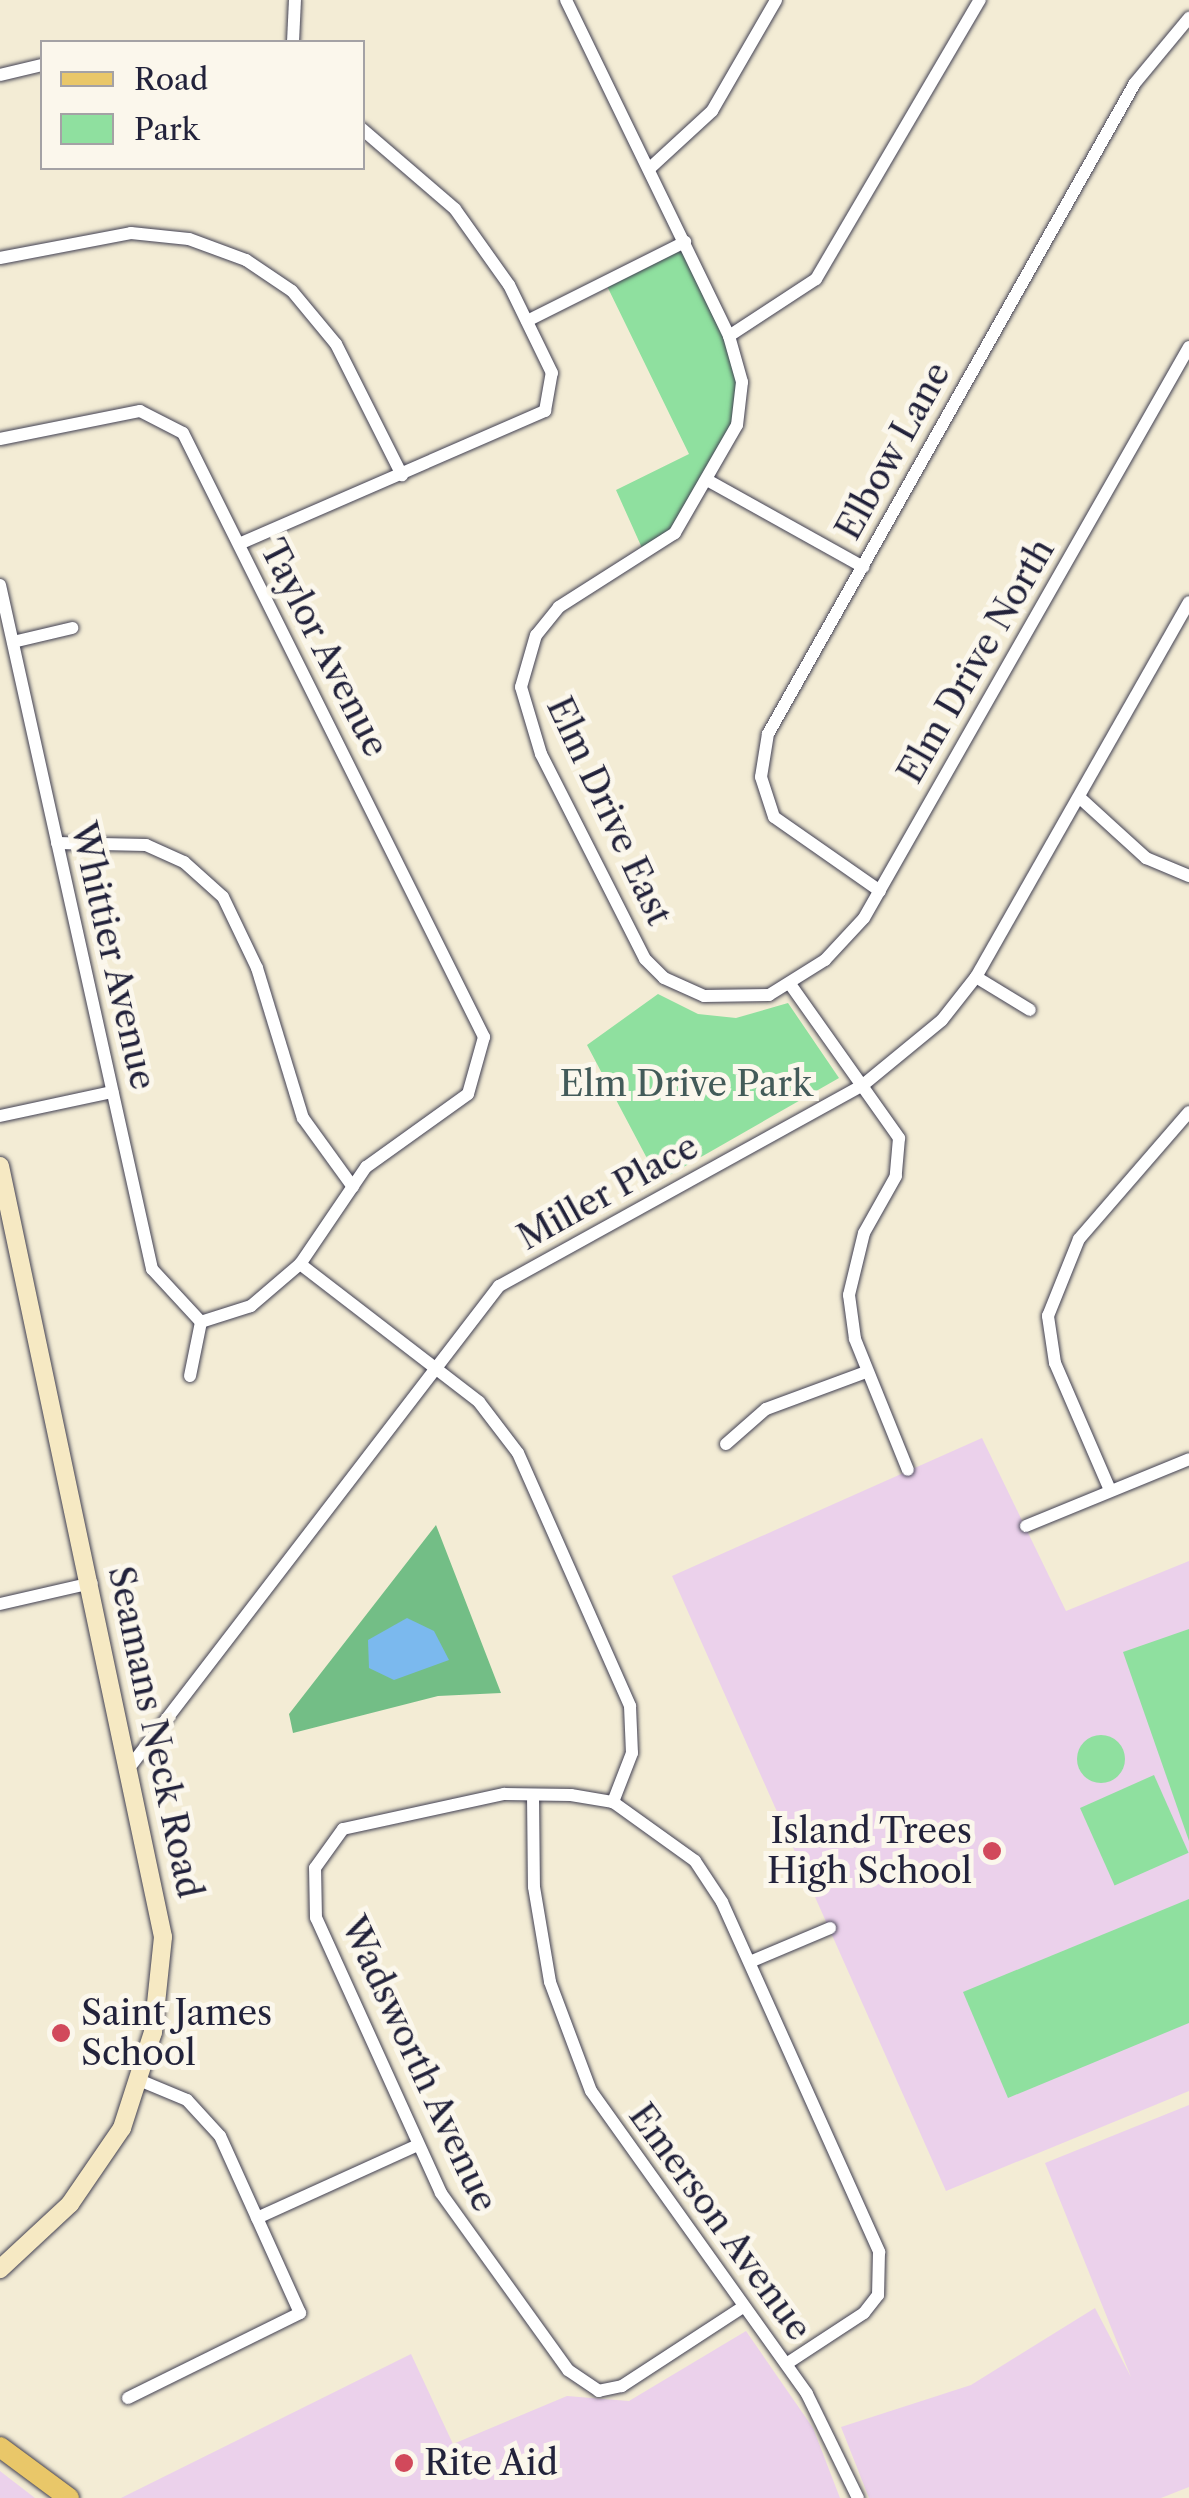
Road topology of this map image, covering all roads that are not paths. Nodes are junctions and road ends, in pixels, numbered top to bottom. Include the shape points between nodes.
1 (295, 0) edge
2 (566, 0) edge
3 (776, 0) edge
4 (980, 0) edge
5 (1189, 18) edge
6 (293, 40) edge
7 (40, 65) edge
8 (0, 75) edge
9 (365, 132) edge
10 (649, 169) junction
11 (685, 242) junction
12 (0, 258) edge
13 (527, 321) junction
14 (729, 336) junction
15 (1189, 347) edge
16 (0, 439) edge
17 (402, 476) junction
18 (707, 480) junction
19 (238, 544) junction
20 (862, 567) junction
21 (0, 584) edge
22 (1189, 602) edge
23 (72, 628) dead end
24 (13, 642) junction
25 (1079, 797) junction
26 (57, 843) junction
27 (1189, 876) edge
28 (880, 891) junction
29 (976, 977) junction
30 (790, 984) junction
31 (1030, 1010) dead end
32 (862, 1085) junction
33 (112, 1092) junction
34 (1189, 1112) edge
35 (0, 1116) edge
36 (0, 1166) edge
37 (353, 1187) junction
38 (300, 1264) junction
39 (201, 1322) junction
40 (435, 1367) junction
41 (866, 1372) junction
42 (190, 1376) dead end
43 (726, 1444) dead end
44 (1189, 1458) edge
45 (908, 1470) dead end
46 (1110, 1490) junction
47 (1026, 1526) dead end
48 (92, 1584) junction
49 (0, 1604) edge
50 (132, 1764) junction
51 (533, 1795) junction
52 (612, 1802) junction
53 (830, 1928) dead end
54 (750, 1962) junction
55 (140, 2080) junction
56 (418, 2145) junction
57 (257, 2218) junction
58 (0, 2268) edge
59 (744, 2307) junction
60 (786, 2364) junction
61 (128, 2398) dead end
62 (0, 2447) edge
63 (69, 2498) edge
64 (858, 2498) edge

1 - 6 street
2 - 10 street, Elm Drive East
3 - 10 street via 712,112
4 - 14 street via 824,268 798,298
5 - 20 street, Elbow Lane via 1135,83
7 - 8 street
9 - 13 street via 455,209
10 - 11 street, Elm Drive East
11 - 13 street
11 - 14 street, Elm Drive East
12 - 17 street via 131,233 190,239 246,260 292,291 336,344
13 - 17 street via 552,373 545,411
14 - 18 street, Elm Drive East via 741,400
15 - 28 street, Elm Drive North
16 - 19 street, Taylor Avenue via 119,412 157,414 183,433
17 - 19 street
18 - 20 street
18 - 30 street, Elm Drive East via 654,555 544,623 525,661 522,704 645,959 704,996 737,1000
19 - 37 street, Taylor Avenue via 471,1006 483,1064 468,1094 384,1150
20 - 28 street, Elbow Lane via 768,734 762,777 783,829
21 - 24 street, Whittier Avenue
22 - 25 street, Miller Place
23 - 24 street
24 - 26 street, Whittier Avenue
25 - 27 street via 1146,858
25 - 29 street, Miller Place
26 - 33 street, Whittier Avenue
26 - 37 street via 146,845 184,862 222,897 258,968 303,1118
28 - 30 street, Elm Drive North via 825,960
29 - 31 street
29 - 32 street, Miller Place via 942,1020
30 - 32 street
32 - 40 street, Miller Place via 499,1286
32 - 41 street via 900,1153 852,1270 850,1313
33 - 35 street
33 - 39 street, Whittier Avenue via 152,1269
34 - 46 street via 1078,1240 1051,1303 1055,1362
36 - 48 main road, Seamans Neck Road
37 - 38 street
38 - 39 street via 251,1306
38 - 40 street
39 - 42 street
40 - 50 street, Miller Place
40 - 52 street via 518,1453 630,1706 632,1753
41 - 43 street via 766,1409
41 - 45 street
44 - 46 street
46 - 47 street
48 - 49 street
48 - 50 main road, Seamans Neck Road
50 - 55 main road, Seamans Neck Road via 163,1937
51 - 52 street, Wadsworth Avenue
51 - 56 street, Wadsworth Avenue via 358,1821 314,1868 316,1918
51 - 59 street, Emerson Avenue via 538,1916 567,2036 624,2149
52 - 54 street via 694,1861
53 - 54 street
54 - 60 street via 882,2271 864,2314
55 - 57 street via 201,2112
55 - 58 main road, Seamans Neck Road via 93,2174
56 - 57 street
56 - 59 street, Wadsworth Avenue via 486,2266 586,2386 622,2386 662,2366
57 - 61 street via 300,2313
59 - 60 street, Emerson Avenue
60 - 64 street, Emerson Avenue
62 - 63 main road

